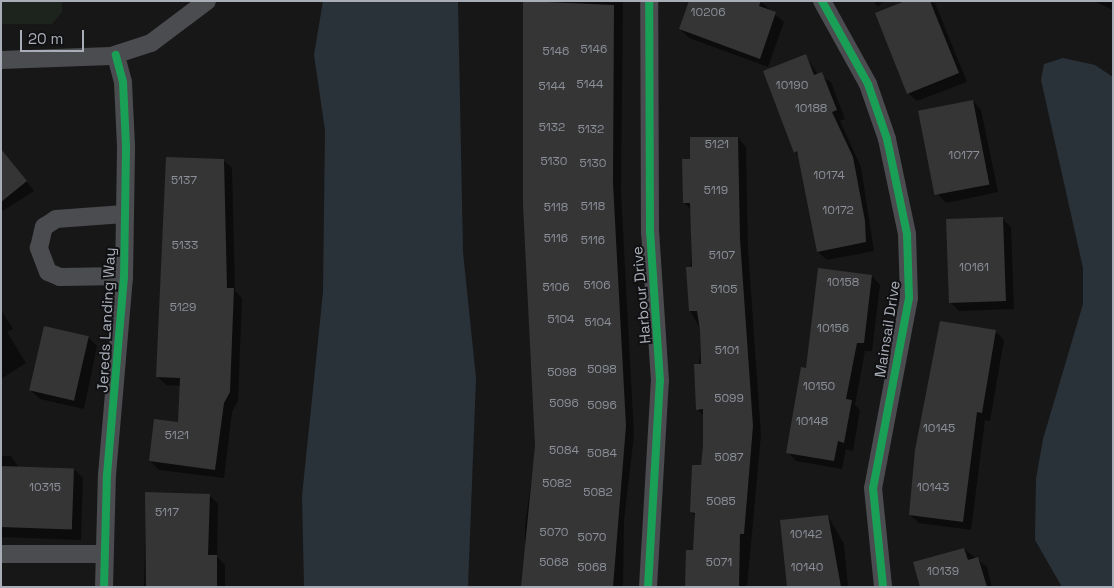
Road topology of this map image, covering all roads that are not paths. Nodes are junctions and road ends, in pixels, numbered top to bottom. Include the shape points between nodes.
1 (207, 1) edge
2 (649, 1) edge
3 (822, 1) edge
4 (116, 55) junction
5 (1, 60) edge
6 (124, 214) junction
7 (124, 276) junction
8 (1, 554) edge
9 (104, 554) junction
10 (104, 587) edge
11 (648, 587) edge
12 (883, 587) edge

1 - 4 street via 151,43
2 - 11 street, Harbour Drive via 650,232 660,381
3 - 12 street, Mainsail Drive via 868,84 887,139 907,234 909,298 874,488
4 - 5 street
4 - 6 street, Jereds Landing Way via 125,111
6 - 7 street, Jereds Landing Way
6 - 7 street via 56,219 44,228 39,248 48,272 60,277
7 - 9 street, Jereds Landing Way
8 - 9 street
9 - 10 street, Jereds Landing Way

